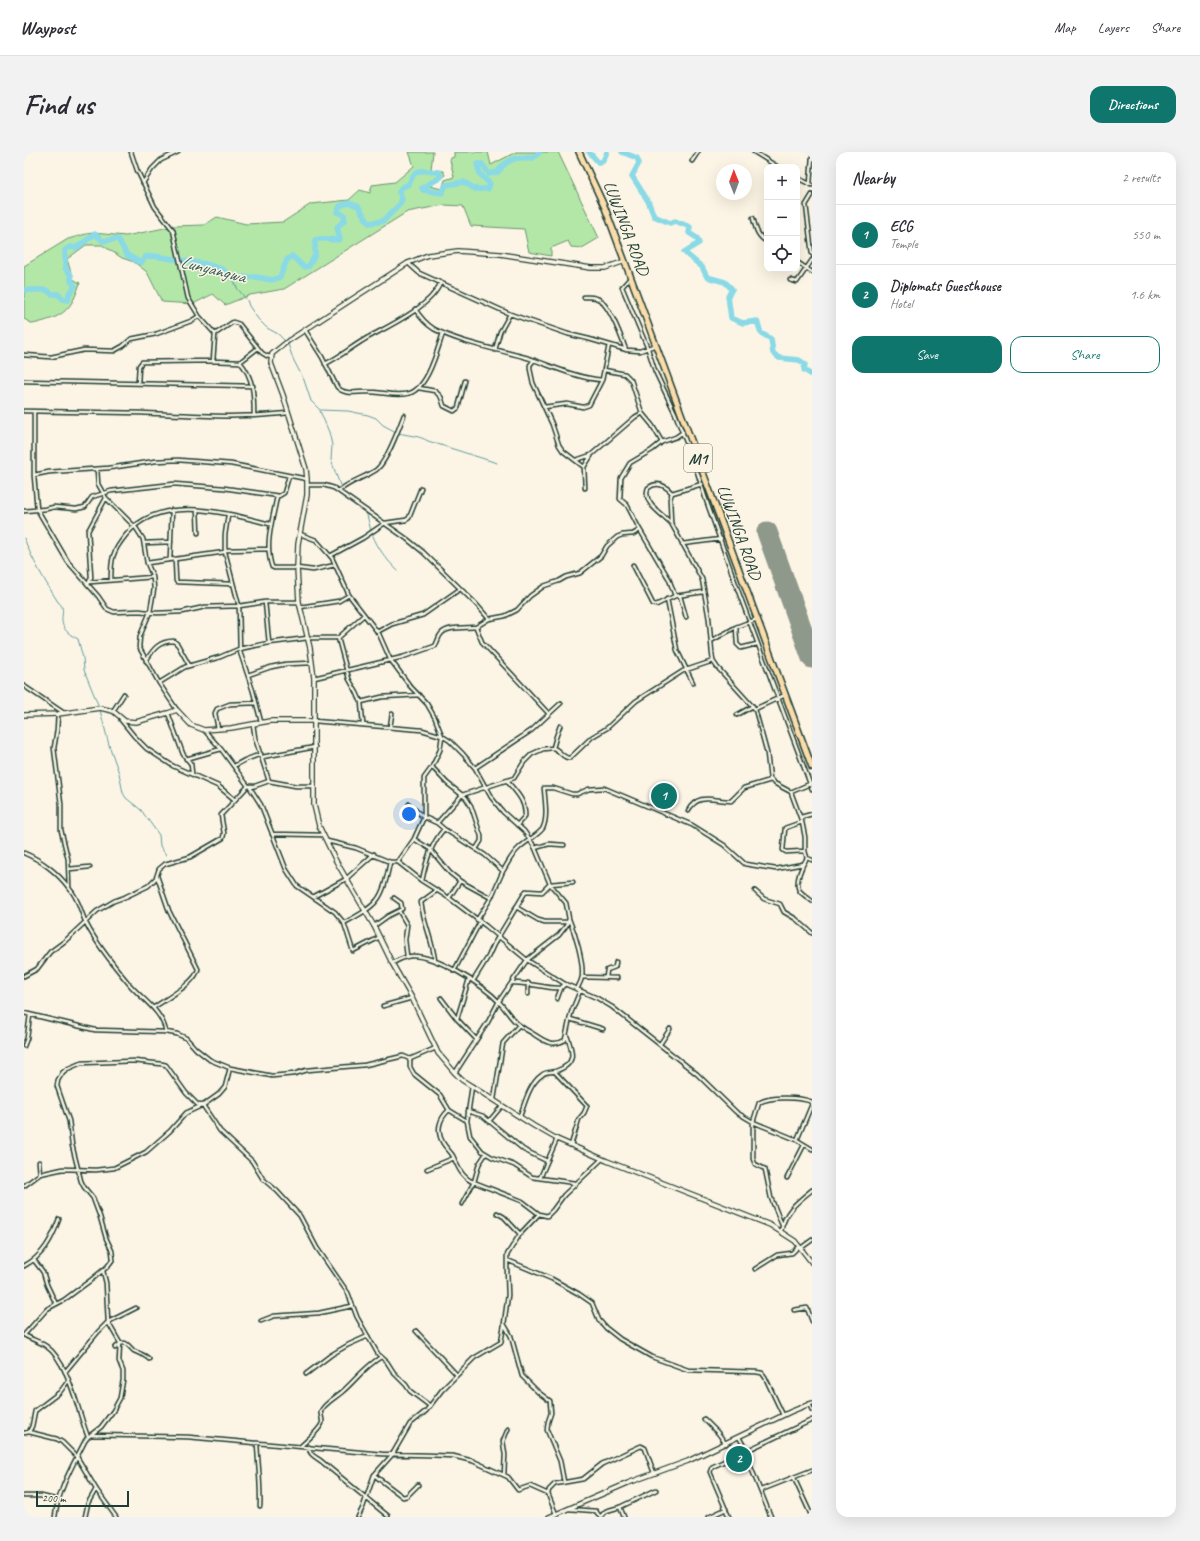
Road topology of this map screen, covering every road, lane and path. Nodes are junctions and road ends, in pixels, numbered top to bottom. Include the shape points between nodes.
1 (131, 152) edge
2 (178, 152) edge
3 (579, 152) edge
4 (698, 152) edge
5 (754, 152) edge
6 (812, 157) edge
7 (692, 161) dead end
8 (773, 164) edge
9 (800, 180) edge
10 (143, 183) junction
11 (811, 185) edge
12 (812, 195) edge
13 (753, 218) dead end
14 (764, 240) edge
15 (812, 254) edge
16 (812, 260) edge
17 (625, 261) junction
18 (408, 264) junction
19 (800, 264) edge
20 (806, 269) junction
21 (812, 272) edge
22 (631, 277) junction
23 (790, 280) dead end
24 (440, 284) junction
25 (584, 297) dead end
26 (415, 309) junction
27 (510, 314) junction
28 (199, 316) junction
29 (304, 330) junction
30 (443, 333) junction
31 (215, 334) junction
32 (609, 345) junction
33 (656, 345) junction
34 (258, 348) junction
35 (648, 349) junction
36 (495, 350) junction
37 (626, 350) junction
38 (24, 355) edge
39 (271, 357) junction
40 (534, 360) junction
41 (213, 361) junction
42 (240, 362) junction
43 (325, 364) junction
44 (604, 370) junction
45 (602, 380) junction
46 (24, 381) edge
47 (465, 381) dead end
48 (138, 383) junction
49 (253, 386) junction
50 (419, 388) junction
51 (544, 407) junction
52 (24, 411) edge
53 (34, 411) junction
54 (288, 413) junction
55 (642, 413) junction
56 (404, 415) dead end
57 (254, 416) junction
58 (688, 429) junction
59 (682, 433) junction
60 (662, 442) junction
61 (591, 455) junction
62 (576, 460) junction
63 (584, 467) junction
64 (98, 469) junction
65 (34, 475) junction
66 (289, 476) junction
67 (307, 479) junction
68 (706, 481) junction
69 (701, 484) junction
70 (308, 485) junction
71 (421, 488) dead end
72 (585, 488) dead end
73 (339, 491) junction
74 (102, 493) junction
75 (672, 493) junction
76 (277, 496) junction
77 (106, 498) junction
78 (37, 510) junction
79 (172, 510) junction
80 (197, 510) junction
81 (24, 511) edge
82 (228, 515) junction
83 (385, 523) junction
84 (671, 523) junction
85 (270, 524) junction
86 (134, 526) junction
87 (640, 530) junction
88 (198, 533) dead end
89 (300, 534) junction
90 (720, 539) junction
91 (171, 542) junction
92 (144, 543) junction
93 (682, 544) junction
94 (269, 550) junction
95 (225, 551) junction
96 (330, 556) junction
97 (175, 558) junction
98 (170, 559) junction
99 (147, 563) junction
100 (335, 565) junction
101 (633, 565) dead end
102 (297, 568) junction
103 (153, 577) junction
104 (111, 580) junction
105 (89, 583) junction
106 (234, 584) junction
107 (460, 589) junction
108 (704, 592) junction
109 (349, 595) junction
110 (675, 596) junction
111 (680, 596) junction
112 (667, 599) junction
113 (265, 602) junction
114 (299, 602) junction
115 (239, 606) junction
116 (300, 607) junction
117 (150, 612) junction
118 (364, 615) junction
119 (686, 617) dead end
120 (757, 618) junction
121 (488, 619) junction
122 (749, 622) junction
123 (476, 627) junction
124 (736, 627) junction
125 (377, 632) junction
126 (308, 638) junction
127 (338, 638) junction
128 (711, 641) junction
129 (269, 643) junction
130 (757, 644) junction
131 (240, 649) junction
132 (390, 660) junction
133 (146, 661) junction
134 (713, 661) junction
135 (313, 663) junction
136 (190, 665) junction
137 (686, 670) junction
138 (347, 671) junction
139 (248, 675) junction
140 (314, 678) junction
141 (159, 683) junction
142 (693, 683) dead end
143 (24, 686) edge
144 (124, 694) dead end
145 (785, 695) junction
146 (419, 696) junction
147 (778, 697) junction
148 (361, 702) junction
149 (561, 702) dead end
150 (256, 703) junction
151 (754, 707) junction
152 (177, 710) junction
153 (112, 711) junction
154 (64, 713) junction
155 (58, 714) junction
156 (168, 714) junction
157 (392, 714) dead end
158 (549, 714) junction
159 (24, 715) edge
160 (737, 715) dead end
161 (121, 719) junction
162 (314, 721) junction
163 (261, 722) junction
164 (253, 724) junction
165 (364, 724) junction
166 (560, 726) dead end
167 (390, 727) junction
168 (218, 729) junction
169 (204, 730) junction
170 (442, 736) junction
171 (803, 742) junction
172 (796, 744) junction
173 (314, 747) junction
174 (553, 748) junction
175 (221, 749) junction
176 (806, 749) junction
177 (799, 751) junction
178 (262, 756) junction
179 (186, 758) junction
180 (234, 766) junction
181 (812, 766) edge
182 (432, 767) junction
183 (474, 768) junction
184 (805, 768) junction
185 (192, 774) junction
186 (771, 780) junction
187 (269, 781) junction
188 (507, 781) junction
189 (811, 783) edge
190 (314, 786) junction
191 (250, 787) junction
192 (485, 787) junction
193 (812, 789) edge
194 (790, 792) junction
195 (462, 795) junction
196 (234, 799) junction
197 (410, 804) dead end
198 (688, 811) dead end
199 (812, 814) edge
200 (424, 817) junction
201 (801, 817) junction
202 (437, 822) junction
203 (802, 822) junction
204 (517, 825) junction
205 (444, 829) junction
206 (272, 834) junction
207 (323, 835) junction
208 (529, 838) junction
209 (414, 839) junction
210 (326, 840) junction
211 (564, 845) dead end
212 (536, 848) junction
213 (430, 849) junction
214 (476, 849) junction
215 (805, 851) junction
216 (24, 853) edge
217 (374, 854) junction
218 (807, 858) junction
219 (812, 860) edge
220 (390, 862) junction
221 (398, 862) junction
222 (803, 864) junction
223 (90, 867) dead end
224 (69, 869) junction
225 (503, 871) junction
226 (157, 875) junction
227 (346, 879) junction
228 (422, 881) junction
229 (460, 881) junction
230 (573, 882) dead end
231 (550, 884) junction
232 (69, 887) junction
233 (436, 891) junction
234 (755, 891) dead end
235 (313, 897) junction
236 (394, 898) dead end
237 (449, 898) junction
238 (491, 898) junction
239 (812, 901) edge
240 (516, 907) junction
241 (399, 910) junction
242 (365, 911) junction
243 (569, 918) junction
244 (479, 921) junction
245 (86, 922) junction
246 (568, 922) junction
247 (344, 923) junction
248 (374, 926) junction
249 (812, 933) edge
250 (498, 936) junction
251 (380, 937) junction
252 (407, 956) junction
253 (527, 960) junction
254 (435, 961) junction
255 (616, 962) dead end
256 (392, 963) junction
257 (454, 971) junction
258 (24, 976) edge
259 (582, 977) junction
260 (606, 977) junction
261 (617, 978) dead end
262 (469, 979) junction
263 (473, 981) junction
264 (511, 983) junction
265 (528, 983) junction
266 (565, 984) junction
267 (561, 988) junction
268 (576, 989) junction
269 (580, 991) junction
270 (528, 994) dead end
271 (412, 998) junction
272 (441, 998) dead end
273 (557, 999) dead end
274 (499, 1002) junction
275 (383, 1006) dead end
276 (153, 1008) junction
277 (24, 1014) edge
278 (30, 1014) junction
279 (570, 1018) junction
280 (456, 1019) junction
281 (519, 1025) junction
282 (603, 1029) dead end
283 (670, 1029) dead end
284 (166, 1032) junction
285 (567, 1035) junction
286 (476, 1039) junction
287 (660, 1044) junction
288 (24, 1046) edge
289 (436, 1048) junction
290 (410, 1059) junction
291 (230, 1068) junction
292 (555, 1072) junction
293 (455, 1073) junction
294 (472, 1086) junction
295 (494, 1099) junction
296 (812, 1103) edge
297 (503, 1105) junction
298 (200, 1106) junction
299 (449, 1110) junction
300 (468, 1111) junction
301 (520, 1116) junction
302 (490, 1120) junction
303 (467, 1121) junction
304 (753, 1122) junction
305 (557, 1139) junction
306 (797, 1140) junction
307 (571, 1145) junction
308 (804, 1145) junction
309 (812, 1149) edge
310 (486, 1155) junction
311 (454, 1158) junction
312 (602, 1159) junction
313 (548, 1161) junction
314 (39, 1162) dead end
315 (78, 1169) junction
316 (427, 1169) dead end
317 (40, 1174) junction
318 (540, 1178) junction
319 (787, 1178) dead end
320 (474, 1182) junction
321 (576, 1184) junction
322 (24, 1186) edge
323 (811, 1191) edge
324 (812, 1195) edge
325 (462, 1204) dead end
326 (497, 1213) dead end
327 (539, 1214) junction
328 (59, 1219) dead end
329 (782, 1226) junction
330 (781, 1231) junction
331 (520, 1234) junction
332 (812, 1240) edge
333 (800, 1247) junction
334 (34, 1260) junction
335 (507, 1260) junction
336 (812, 1263) edge
337 (24, 1266) edge
338 (755, 1269) dead end
339 (103, 1271) junction
340 (56, 1304) junction
341 (352, 1306) junction
342 (136, 1308) dead end
343 (794, 1310) dead end
344 (261, 1321) dead end
345 (812, 1321) edge
346 (108, 1322) junction
347 (504, 1324) junction
348 (416, 1331) dead end
349 (24, 1335) edge
350 (368, 1336) junction
351 (120, 1343) junction
352 (115, 1348) dead end
353 (381, 1358) junction
354 (150, 1359) dead end
355 (65, 1372) junction
356 (306, 1374) dead end
357 (457, 1375) junction
358 (68, 1381) junction
359 (811, 1403) edge
360 (430, 1406) junction
361 (812, 1410) edge
362 (783, 1415) junction
363 (704, 1419) dead end
364 (812, 1420) edge
365 (508, 1429) dead end
366 (29, 1432) junction
367 (24, 1433) edge
368 (89, 1436) junction
369 (739, 1438) junction
370 (257, 1443) junction
371 (726, 1444) junction
372 (301, 1446) junction
373 (309, 1447) junction
374 (746, 1450) junction
375 (392, 1455) junction
376 (77, 1457) junction
377 (812, 1470) edge
378 (654, 1473) junction
379 (374, 1475) junction
380 (504, 1475) junction
381 (794, 1478) junction
382 (564, 1482) junction
383 (418, 1485) dead end
384 (96, 1489) junction
385 (656, 1490) dead end
386 (761, 1490) junction
387 (548, 1494) junction
388 (24, 1496) edge
389 (366, 1498) junction
390 (58, 1500) junction
391 (260, 1506) dead end
392 (620, 1507) junction
393 (570, 1509) junction
394 (726, 1510) junction
395 (556, 1514) junction
396 (388, 1516) edge
397 (55, 1517) edge
398 (85, 1517) edge
399 (116, 1517) edge
400 (358, 1517) edge
401 (549, 1517) edge
402 (600, 1517) edge
403 (624, 1517) edge
404 (709, 1517) edge
405 (729, 1517) edge
406 (771, 1517) edge
407 (812, 1517) edge

1 - 10 street
2 - 10 street via 161,160
3 - 17 highway, LUWINGA ROAD / M1 via 598,190
4 - 7 street
5 - 8 street
6 - 11 street
9 - 11 street
10 - 28 street via 154,207 173,230 188,298
12 - 15 street via 806,205
13 - 14 street via 757,234
16 - 20 street
17 - 18 street via 605,268 591,268 500,254 458,251 428,254
17 - 22 highway, LUWINGA ROAD / M1
18 - 24 street
18 - 29 street
19 - 20 street
20 - 21 street
20 - 23 street via 797,282
22 - 33 highway, LUWINGA ROAD / M1
22 - 35 street via 622,287
24 - 26 street via 433,296
24 - 27 street
25 - 37 street via 599,299 617,327
26 - 30 street via 428,326
26 - 43 street via 398,322
27 - 32 street
27 - 36 street via 500,332
28 - 31 street
28 - 38 street via 156,334 131,339 114,351 84,350 51,357
29 - 39 street via 275,351
29 - 43 street
30 - 36 street
30 - 50 street via 430,368
31 - 34 street via 231,323 236,323
31 - 41 street
32 - 37 street
32 - 44 street
33 - 35 street
33 - 58 highway, LUWINGA ROAD / M1
34 - 39 street via 264,355
34 - 42 street
35 - 37 street
35 - 59 street
36 - 40 street
39 - 54 street
40 - 45 street via 567,372
40 - 51 street via 530,365 532,383
41 - 42 street
41 - 48 street via 142,362 139,366
42 - 49 street
43 - 50 street via 337,387 345,393 406,394
44 - 45 street
44 - 55 street via 625,374 631,380
45 - 51 street via 586,407 570,404
46 - 48 street
47 - 50 street via 458,408 454,411 444,406 441,397 435,391
48 - 49 street
49 - 57 street
51 - 62 street via 562,451
52 - 53 street
53 - 57 street
53 - 65 street
54 - 57 street
54 - 67 street
55 - 60 street
55 - 61 street
56 - 73 street via 381,466
58 - 59 street
58 - 68 highway, LUWINGA ROAD / M1
59 - 60 street
59 - 69 street
60 - 87 street via 630,463 621,478 620,499 627,505
61 - 62 street
61 - 63 street
62 - 63 street
63 - 72 street
64 - 65 street
64 - 66 street via 178,460 231,464
64 - 74 street via 98,484
65 - 78 street
66 - 67 street
66 - 76 street via 284,493
67 - 70 street
68 - 69 street
68 - 120 highway, LUWINGA ROAD / M1
69 - 75 street
69 - 90 street
70 - 73 street via 324,485
70 - 89 street
71 - 83 street via 409,518
73 - 83 street
74 - 76 street via 174,484
74 - 77 street
74 - 78 street via 92,497 82,508 54,507
75 - 84 street
75 - 84 street via 664,485 655,484 648,488 646,494 652,506
76 - 85 street
77 - 86 street
77 - 105 street via 88,531
78 - 81 street
78 - 105 street via 68,562
79 - 80 street
79 - 86 street
79 - 91 street
80 - 82 street
80 - 88 street
82 - 85 street
82 - 95 street
83 - 96 street
83 - 107 street via 423,552
84 - 93 street
85 - 94 street
86 - 92 street
86 - 104 street via 120,542 112,558
87 - 110 street via 669,579
87 - 121 street via 617,537 601,556 580,573 544,586 517,610 505,616
89 - 96 street via 316,540
89 - 102 street
90 - 93 street
90 - 122 street
91 - 92 street
91 - 98 street
92 - 99 street
93 - 108 street via 702,579
94 - 95 street
94 - 102 street via 274,568
95 - 97 street
95 - 106 street
96 - 100 street
97 - 98 street
97 - 106 street via 176,582
98 - 99 street
99 - 103 street
100 - 102 street via 313,570
100 - 109 street
101 - 112 street via 653,604
102 - 114 street
103 - 104 street
103 - 117 street via 154,589
104 - 105 street
105 - 117 street via 110,611
106 - 115 street
107 - 121 street
107 - 125 street via 423,615 392,624
108 - 111 street
108 - 128 street
109 - 116 street via 338,601
109 - 118 street
110 - 111 street
110 - 112 street
111 - 119 street
112 - 137 street via 677,650
113 - 114 street
113 - 115 street
113 - 129 street
114 - 116 street
115 - 117 street
115 - 131 street
116 - 126 street
117 - 133 street via 139,643
118 - 125 street
118 - 127 street
120 - 122 street
120 - 145 highway, LUWINGA ROAD / M1
121 - 123 street
122 - 124 street
122 - 130 street
123 - 132 street via 449,630 441,634 435,646
123 - 158 street via 482,642
124 - 128 street
124 - 130 street via 741,648
125 - 132 street
126 - 127 street
126 - 129 street
126 - 135 street
127 - 138 street
128 - 134 street
129 - 131 street
130 - 147 street
131 - 136 street
131 - 139 street
132 - 138 street
132 - 146 street
133 - 136 street via 156,646 174,641
133 - 141 street
134 - 137 street
134 - 151 street
135 - 139 street via 286,664
135 - 140 street
136 - 141 street
137 - 142 street
137 - 174 street via 629,707 607,728 592,736 570,758
138 - 140 street
138 - 148 street
139 - 150 street
140 - 162 street
141 - 152 street
143 - 154 street
144 - 153 street
145 - 147 street
145 - 171 highway, LUWINGA ROAD / M1
146 - 148 street via 382,696
146 - 170 street via 427,704
147 - 151 street
147 - 172 street
148 - 165 street
149 - 158 street
150 - 163 street
150 - 168 street via 230,704 217,709 215,713
151 - 160 street
151 - 186 street via 768,753
152 - 156 street
152 - 169 street via 191,725
153 - 154 street via 98,708
153 - 161 street
154 - 155 street
155 - 159 street
155 - 224 street via 54,748 61,830
156 - 161 street via 136,722
156 - 179 street
157 - 167 street
158 - 183 street via 532,730
161 - 185 street via 147,749 173,766
162 - 163 street
162 - 165 street
162 - 173 street
163 - 164 street
164 - 168 street
164 - 178 street
165 - 167 street
166 - 174 street
167 - 170 street via 422,730
168 - 169 street
169 - 175 street
170 - 182 street via 440,750
170 - 183 street via 463,754
171 - 172 street
171 - 176 highway, LUWINGA ROAD / M1
172 - 177 street
173 - 178 street
173 - 190 street
174 - 188 street via 532,754 514,778
175 - 179 street
175 - 180 street
176 - 177 street
176 - 181 highway, LUWINGA ROAD / M1
177 - 184 street
178 - 180 street
178 - 187 street
179 - 185 street via 191,764
180 - 191 street
181 - 184 street
182 - 195 street
182 - 200 street via 424,778
183 - 192 street
184 - 189 street
185 - 196 street via 218,786
186 - 194 street
186 - 198 street via 744,788 731,801 696,801
187 - 190 street
187 - 191 street
188 - 192 street
188 - 204 street via 524,804 525,816
189 - 193 street
189 - 194 street
190 - 207 street via 315,812
191 - 196 street
191 - 206 street via 261,805
192 - 195 street
192 - 204 street via 499,807
194 - 201 street
195 - 202 street
195 - 214 street via 471,806 481,836
196 - 226 street via 221,815 223,838 190,857 165,864
197 - 200 street
199 - 201 street
200 - 202 street
200 - 209 street
201 - 203 street
202 - 205 street
203 - 215 street
203 - 215 street via 785,828 783,850
204 - 208 street
205 - 213 street
205 - 214 street
206 - 207 street
206 - 235 street via 291,878 297,886
207 - 210 street
208 - 212 street
208 - 222 street via 543,828 544,788 572,794 600,788 621,794 692,825 734,852 745,864 778,869
208 - 225 street via 513,855
209 - 213 street
209 - 221 street
210 - 217 street
210 - 227 street
211 - 212 street via 549,844
212 - 231 street
213 - 228 street
213 - 229 street
214 - 225 street
215 - 218 street
216 - 232 street via 47,866
217 - 220 street
217 - 227 street
218 - 219 street
218 - 222 street
220 - 221 street
220 - 242 street via 384,890
221 - 228 street
222 - 239 street via 798,887
223 - 224 street
224 - 232 street
225 - 238 street
226 - 245 street via 148,886 104,907
226 - 276 street via 169,911 198,969 191,981
227 - 235 street
227 - 242 street
228 - 233 street
229 - 237 street
229 - 238 street
230 - 231 street
231 - 240 street via 542,892 526,891
231 - 243 street via 566,903
232 - 245 street via 80,904
233 - 237 street
233 - 254 street via 421,902
234 - 249 street via 764,899 779,904 784,912
235 - 247 street via 336,912
236 - 241 street via 402,906
237 - 244 street
238 - 244 street
240 - 246 street via 538,920
240 - 250 street
241 - 248 street
241 - 252 street via 407,925
242 - 247 street
242 - 248 street
243 - 246 street
243 - 259 street via 576,938
244 - 250 street
244 - 257 street
245 - 258 street via 50,952 37,969
245 - 276 street via 131,986
246 - 253 street via 559,935
247 - 251 street via 353,951
248 - 251 street
250 - 253 street
250 - 263 street
251 - 256 street
252 - 254 street via 420,956
252 - 256 street
253 - 264 street
253 - 266 street
254 - 257 street
255 - 260 street via 615,967 607,970
256 - 271 street
257 - 262 street
259 - 260 street
259 - 268 street
260 - 261 street
262 - 263 street
262 - 280 street
263 - 274 street
264 - 265 street
264 - 274 street
265 - 267 street
265 - 270 street
266 - 267 street
266 - 268 street
267 - 273 street
268 - 269 street
269 - 279 street
269 - 287 street via 612,1007
271 - 275 street
271 - 289 street
272 - 280 street
274 - 281 street
274 - 286 street
276 - 284 street
277 - 278 street
278 - 284 street via 95,1030
278 - 288 street
279 - 282 street
279 - 285 street
280 - 286 street
281 - 285 street via 549,1044 565,1040
281 - 295 street via 503,1044
283 - 287 street
284 - 291 street via 182,1036 206,1057
285 - 292 street via 572,1058
286 - 293 street
287 - 304 street via 697,1074 736,1112
289 - 290 street
289 - 293 street
290 - 291 street via 403,1056 365,1065 307,1070 278,1076
290 - 299 street via 410,1067 414,1074 440,1095
291 - 298 street via 223,1090
292 - 301 street via 541,1075 533,1084
292 - 307 street via 587,1106 579,1119
293 - 294 street
294 - 295 street
294 - 300 street
295 - 297 street
296 - 304 street via 798,1098 762,1102
296 - 306 street
297 - 301 street
297 - 302 street
298 - 315 street via 186,1113 149,1150 122,1164 114,1168
298 - 315 street via 186,1093 170,1069 162,1064 134,1061 88,1062 67,1068 60,1077 58,1086 69,1121
298 - 341 street via 209,1113 220,1131 254,1162 267,1184 300,1216 317,1248 346,1289
299 - 303 street
299 - 311 street via 441,1119 439,1133
300 - 302 street
300 - 303 street
301 - 305 street
302 - 313 street via 524,1150
303 - 310 street via 470,1136
304 - 306 street
304 - 329 street via 753,1159 755,1164 765,1169 771,1198
305 - 307 street
305 - 313 street
306 - 308 street
307 - 312 street
308 - 309 street
308 - 319 street
310 - 318 street via 514,1165 532,1177
310 - 320 street via 478,1168
311 - 316 street
311 - 320 street via 464,1177
312 - 321 street
312 - 330 street
313 - 318 street
314 - 317 street
315 - 317 street
315 - 339 street via 82,1184 93,1198 112,1251 112,1260
317 - 322 street
318 - 321 street
320 - 325 street
320 - 327 street via 522,1201
321 - 327 street via 560,1199 550,1214
323 - 324 street
323 - 329 street via 793,1206
326 - 331 street
327 - 331 street
328 - 334 street via 50,1242
329 - 330 street
330 - 333 street
331 - 335 street via 508,1253
332 - 333 street
333 - 336 street
333 - 338 street via 792,1254 777,1255
334 - 337 street
334 - 340 street via 43,1272
335 - 347 street via 508,1295
335 - 362 street via 568,1287 594,1306 599,1320 606,1328 648,1356 688,1370 762,1373
339 - 340 street
339 - 346 street
340 - 349 street via 45,1311
341 - 344 street via 319,1313 274,1316
341 - 350 street
342 - 346 street
343 - 345 street via 807,1308
346 - 351 street
346 - 355 street
347 - 357 street via 501,1342 474,1358
347 - 382 street via 511,1336 522,1376 550,1401 551,1413 547,1430 560,1461
348 - 357 street
349 - 355 street via 51,1350
350 - 353 street
350 - 356 street via 331,1355
351 - 352 street
351 - 354 street via 123,1342
351 - 368 street via 119,1361 124,1375 120,1398 108,1420
353 - 360 street via 408,1389
353 - 372 street via 365,1368 331,1400 322,1410 320,1428
355 - 358 street
357 - 360 street
358 - 366 street via 60,1392 35,1411
358 - 368 street
359 - 361 street
359 - 362 street
360 - 375 street via 406,1429
362 - 369 street
363 - 371 street
364 - 374 street
365 - 380 street via 503,1441
366 - 367 street
366 - 376 street via 57,1439
368 - 370 street via 188,1437
368 - 376 street
369 - 371 street
369 - 374 street
370 - 372 street
370 - 391 street
371 - 378 street via 688,1462
372 - 373 street
373 - 375 street
373 - 389 street via 313,1456
374 - 386 street
374 - 394 street via 710,1469
375 - 379 street
375 - 380 street via 453,1456 472,1460
376 - 384 street
376 - 390 street
377 - 381 street
378 - 382 street via 645,1448 641,1446 602,1464 586,1478
378 - 393 street
379 - 383 street via 403,1496 407,1496
379 - 389 street
380 - 387 street via 512,1480 517,1489 530,1486
381 - 386 street
381 - 407 street
382 - 387 street via 553,1486
384 - 398 street via 88,1503
384 - 399 street
385 - 392 street
386 - 406 street
387 - 395 street
388 - 390 street
389 - 396 street
389 - 400 street
390 - 397 street
392 - 402 street via 606,1511
392 - 403 street
393 - 395 street
393 - 402 street via 596,1511
394 - 404 street
394 - 405 street
395 - 401 street

